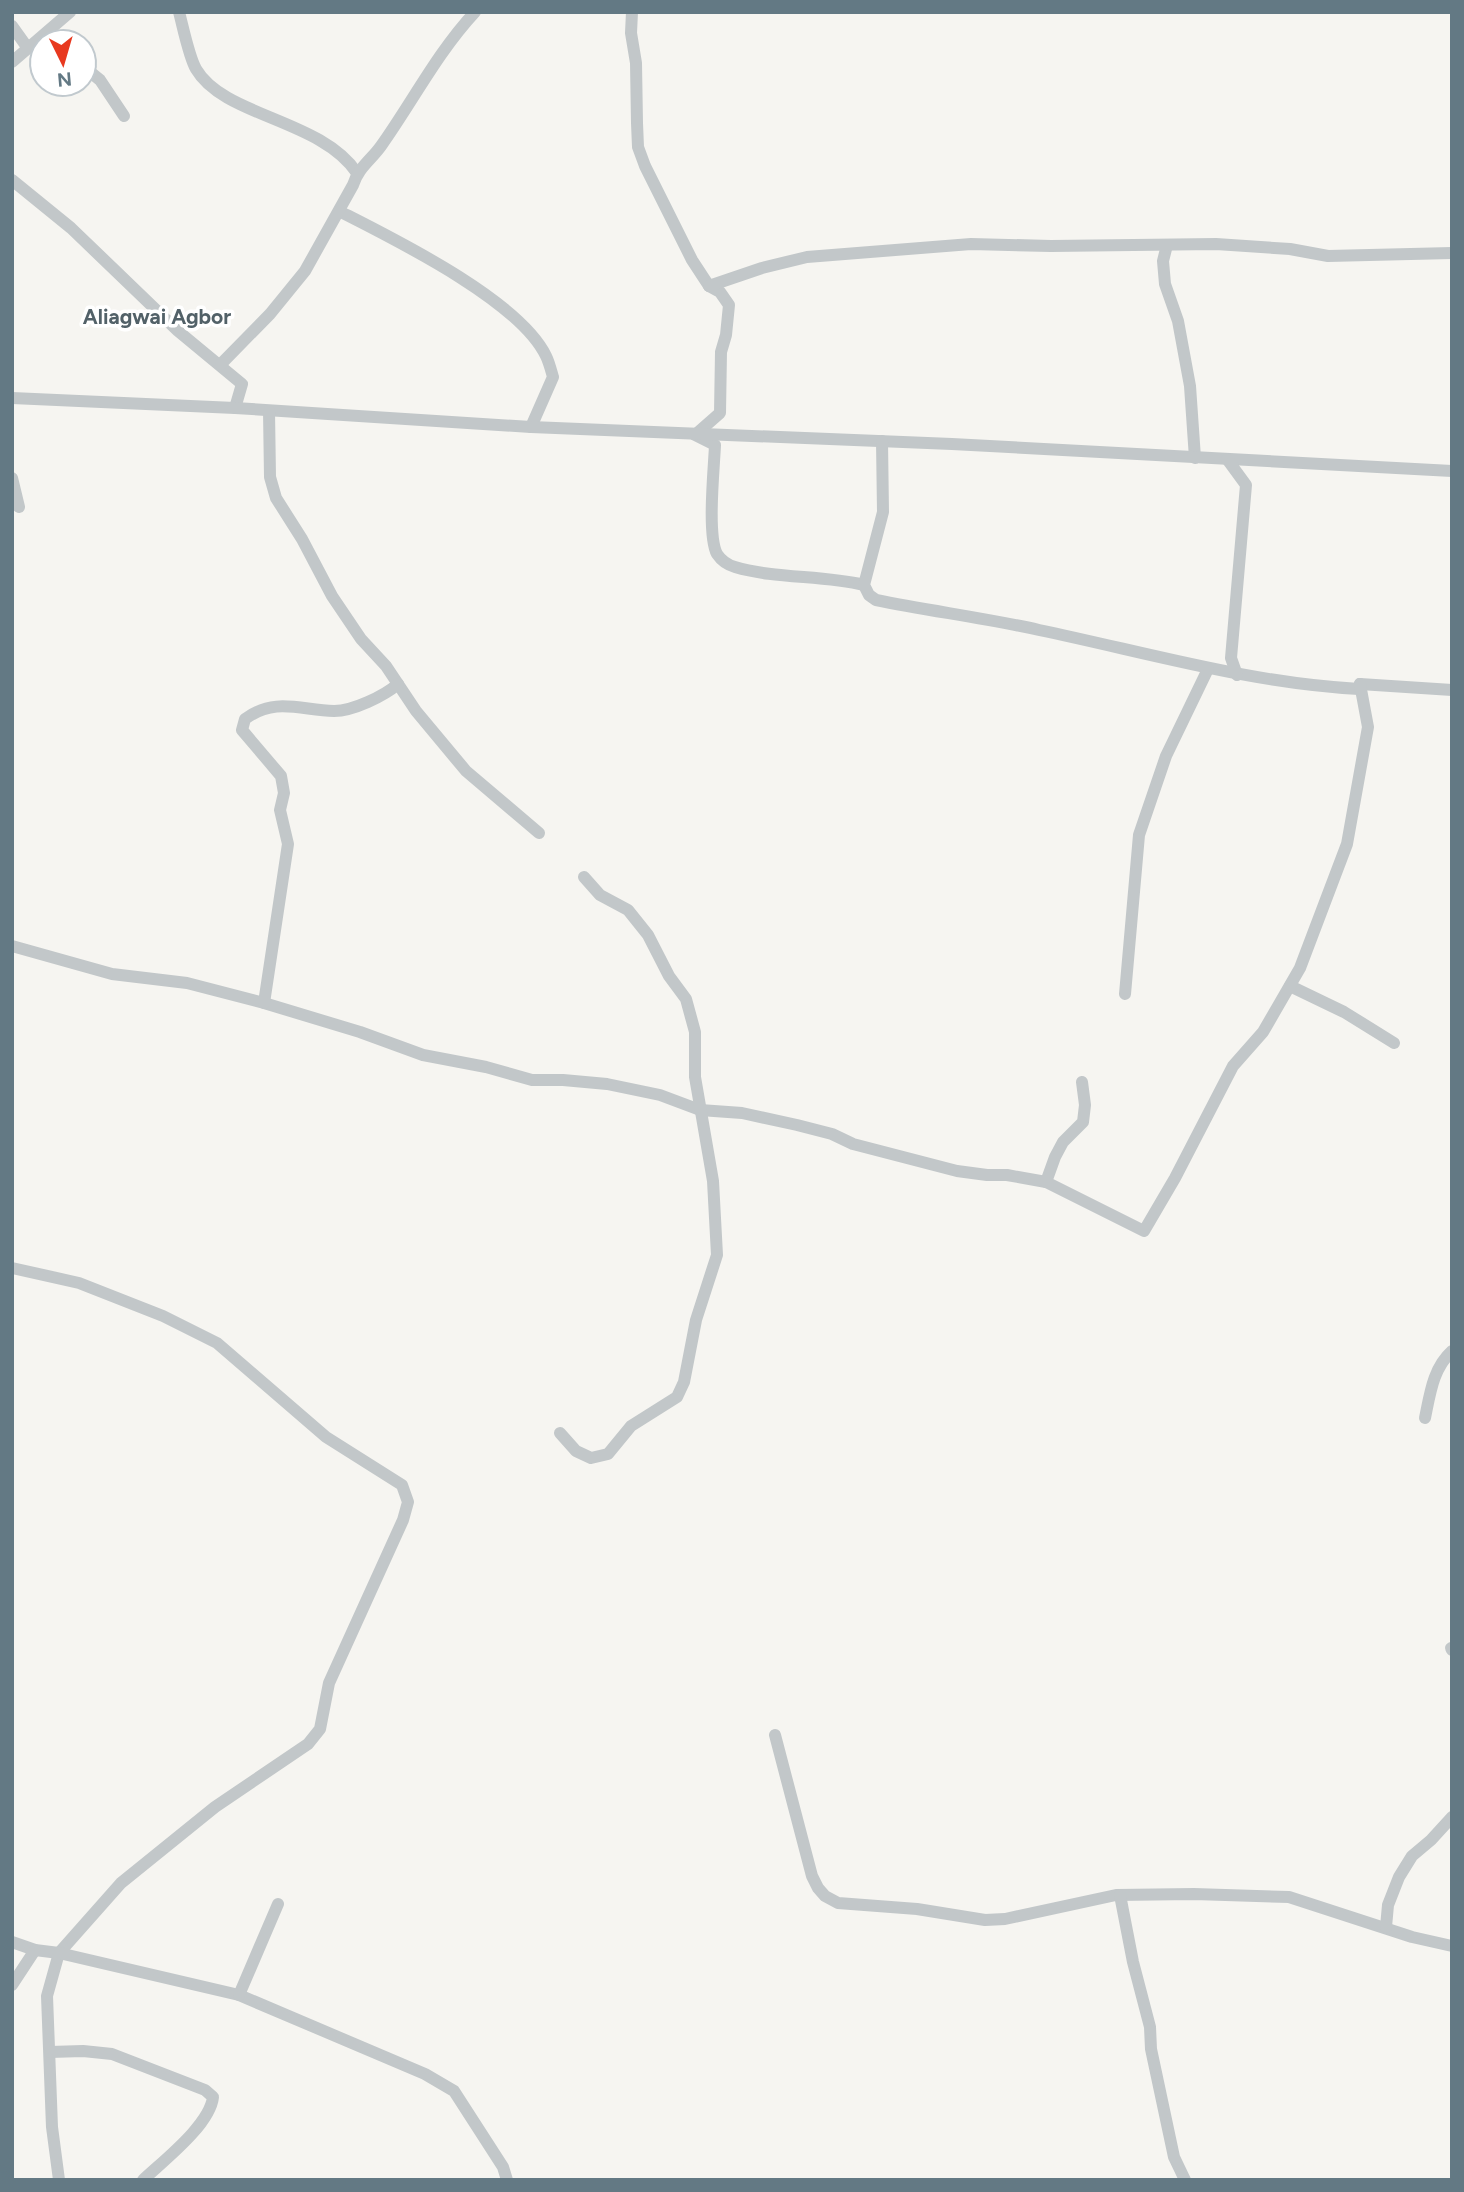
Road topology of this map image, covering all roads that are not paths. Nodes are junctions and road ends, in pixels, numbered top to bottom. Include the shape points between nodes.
1 (70, 12) edge
2 (179, 12) edge
3 (475, 12) edge
4 (632, 12) edge
5 (12, 26) edge
6 (56, 28) edge
7 (27, 47) joint
8 (12, 62) edge
9 (98, 78) edge
10 (124, 116) dead end
11 (357, 173) junction
12 (12, 180) edge
13 (339, 211) junction
14 (1167, 245) junction
15 (1452, 253) edge
16 (709, 286) junction
17 (221, 365) junction
18 (12, 398) edge
19 (235, 408) junction
20 (269, 411) junction
21 (531, 427) junction
22 (695, 435) junction
23 (882, 441) junction
24 (1195, 457) junction
25 (1227, 460) junction
26 (1452, 471) edge
27 (12, 478) edge
28 (19, 506) dead end
29 (864, 585) junction
30 (1231, 658) junction
31 (1213, 670) junction
32 (1237, 675) junction
33 (398, 684) junction
34 (1360, 684) junction
35 (1452, 690) edge
36 (540, 833) dead end
37 (584, 877) dead end
38 (12, 946) edge
39 (1290, 986) junction
40 (1125, 994) dead end
41 (264, 1003) junction
42 (1394, 1044) dead end
43 (1082, 1082) dead end
44 (700, 1110) junction
45 (1046, 1182) junction
46 (12, 1268) edge
47 (1452, 1351) edge
48 (1425, 1418) dead end
49 (560, 1433) dead end
50 (775, 1735) dead end
51 (1452, 1817) edge
52 (1120, 1895) junction
53 (278, 1904) dead end
54 (1385, 1927) junction
55 (12, 1942) edge
56 (1452, 1947) edge
57 (35, 1950) junction
58 (59, 1953) junction
59 (12, 1985) edge
60 (239, 1995) junction
61 (50, 2052) junction
62 (59, 2180) edge
63 (143, 2180) edge
64 (507, 2180) edge
65 (1185, 2180) edge

1 - 6 street
2 - 11 street via 195,69 219,94 307,132 349,161
3 - 11 street via 439,55 381,147
4 - 16 street via 638,147 682,243
5 - 7 street
7 - 8 street
9 - 10 street
11 - 13 street
12 - 17 street
13 - 17 street via 305,271
13 - 21 street via 424,254 522,325 546,355 553,377
14 - 15 street via 1290,249 1328,256
14 - 16 street via 971,244 834,254 762,268
14 - 24 street via 1165,284 1178,321 1190,386
16 - 22 street via 729,304 721,352 720,413
17 - 19 street via 242,384
18 - 19 street
19 - 20 street
20 - 21 street
20 - 33 street via 270,477 276,498 332,596
21 - 22 street
22 - 23 street
22 - 29 street via 715,445 714,544 725,562
23 - 24 street
23 - 29 street via 883,512
24 - 25 street
25 - 26 street
25 - 30 street via 1246,485
27 - 28 street
29 - 31 street via 876,600 1037,629
30 - 31 street
30 - 32 street
31 - 32 street
31 - 40 street via 1166,756 1139,835
32 - 34 street via 1325,687 1359,689
33 - 36 street via 466,771
33 - 41 street via 384,696 337,711 285,705 257,710 245,719 242,730 281,776 280,810 288,844
34 - 35 street
34 - 39 street via 1368,727 1347,844
37 - 44 street via 600,895 628,910 686,999 695,1032
38 - 41 street via 112,974 187,984
39 - 42 street via 1344,1012
39 - 45 street via 1263,1032 1233,1066 1144,1231
41 - 44 street via 423,1055 532,1080 607,1084 660,1094
43 - 45 street via 1083,1122 1063,1142
44 - 45 street via 797,1125 957,1171
44 - 49 street via 713,1181 717,1255 696,1320 684,1382 677,1397 631,1426 608,1454 591,1458 576,1451
46 - 58 street via 79,1283 217,1343 326,1437 402,1485 408,1502 329,1683 320,1729 308,1744 215,1807 121,1883
47 - 48 street via 1443,1359 1432,1385
50 - 52 street via 812,1876 825,1896 838,1903 1005,1919
51 - 54 street via 1412,1856 1399,1877
52 - 54 street via 1289,1897
52 - 65 street via 1174,2157
53 - 60 street
54 - 56 street
55 - 57 street
57 - 58 street
57 - 59 street
58 - 60 street
58 - 61 street via 47,1996
60 - 64 street via 425,2074 454,2091
61 - 62 street
61 - 63 street via 112,2054 213,2097 212,2106 187,2140

